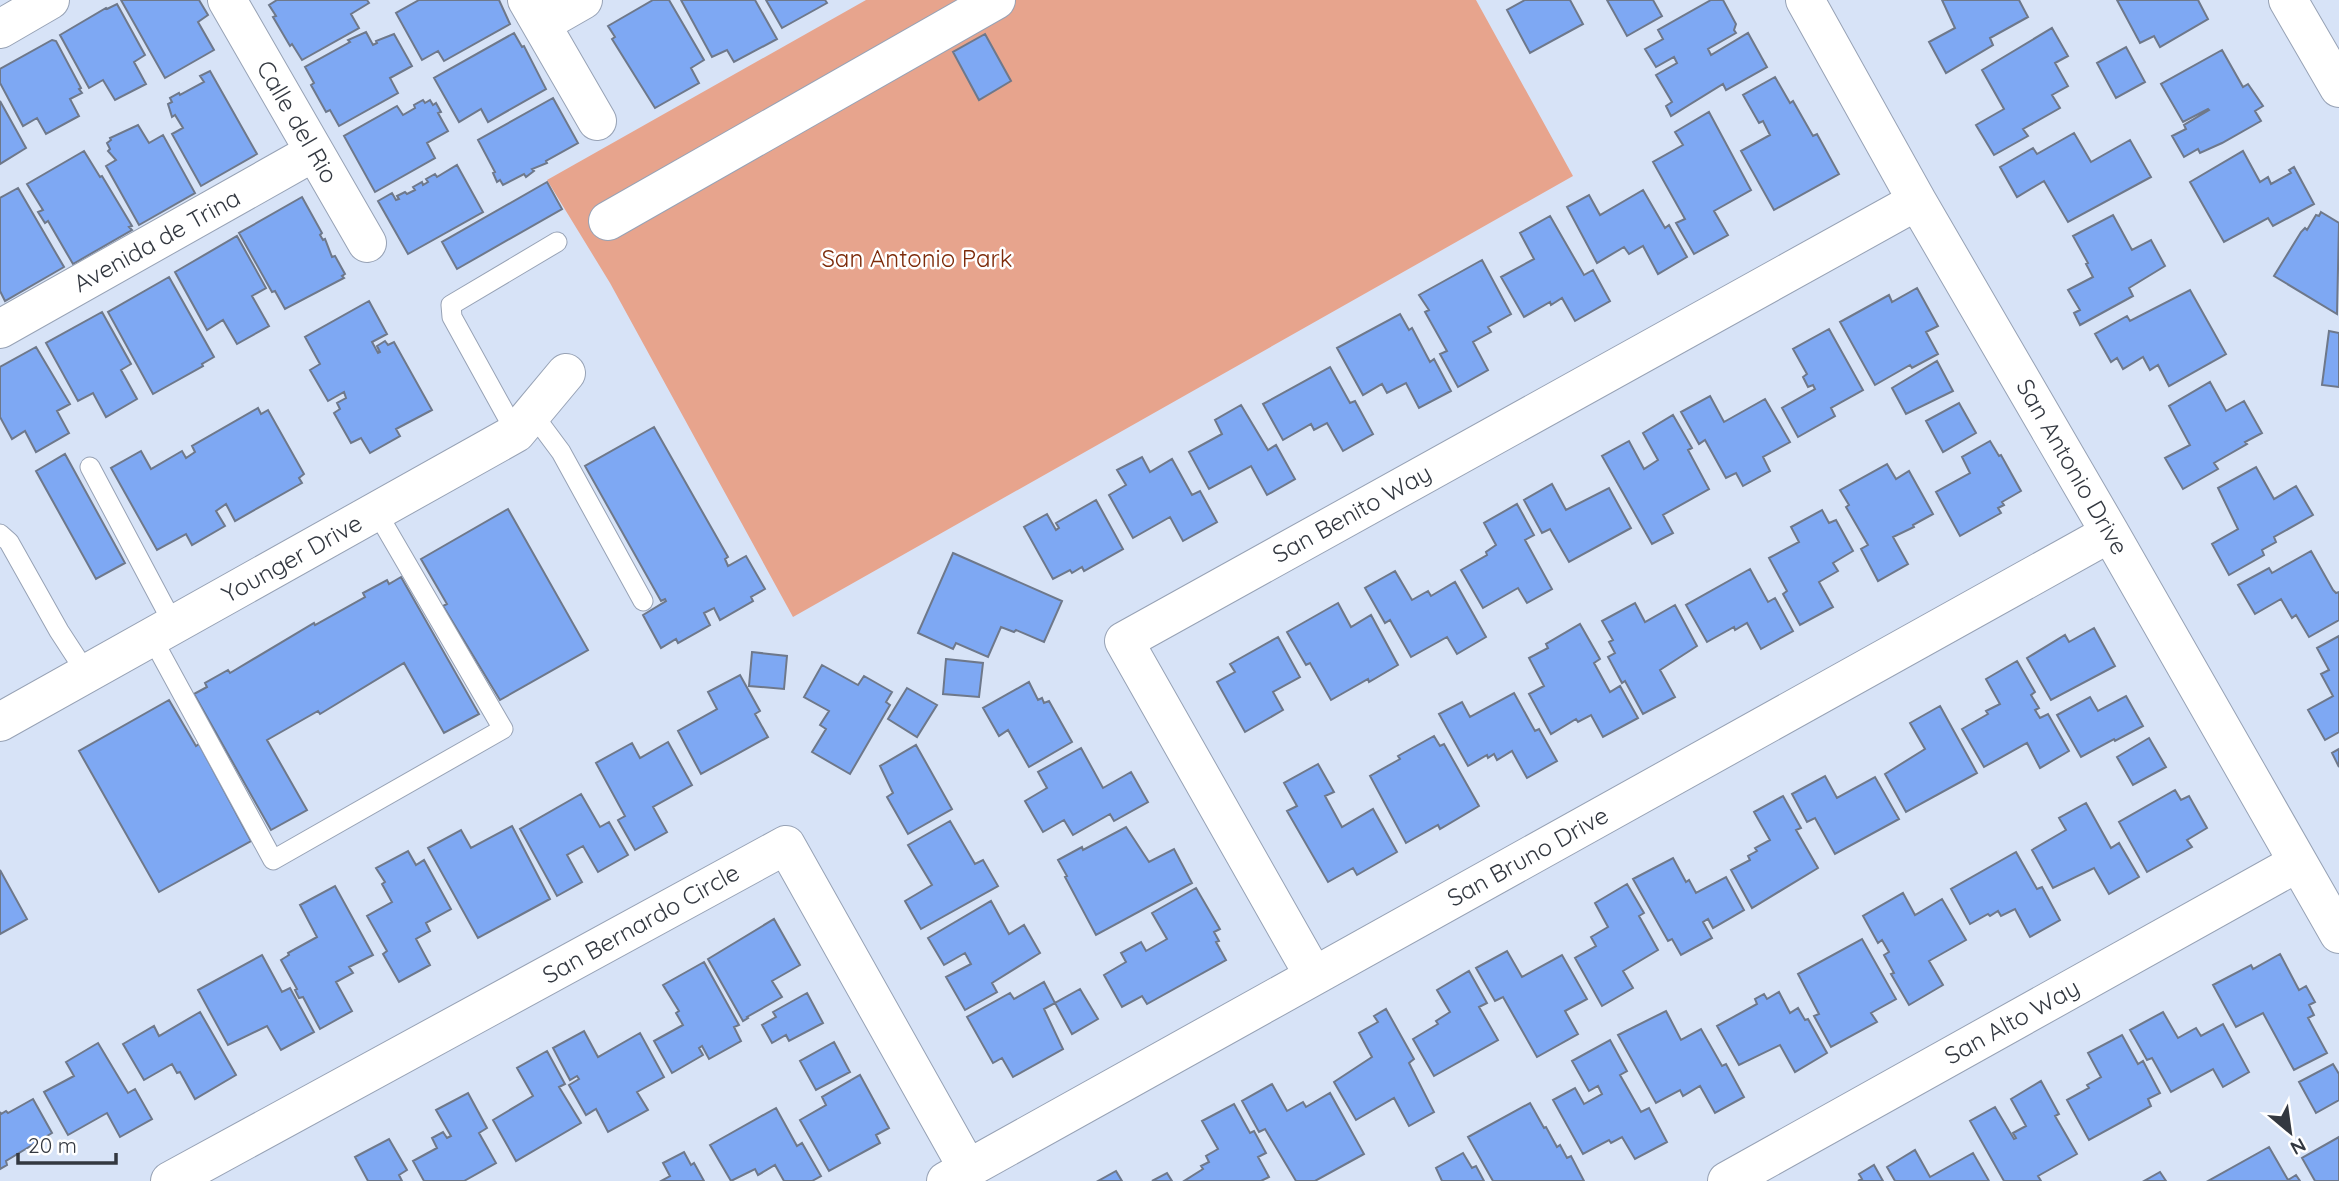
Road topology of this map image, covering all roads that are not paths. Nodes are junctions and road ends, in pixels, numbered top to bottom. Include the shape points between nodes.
1 (50, 0) edge
2 (227, 0) edge
3 (583, 0) edge
4 (996, 0) edge
5 (1805, 0) edge
6 (2288, 0) edge
7 (534, 12) edge
8 (0, 29) edge
9 (2339, 88) edge
10 (597, 121) dead end
11 (314, 152) junction
12 (1917, 201) junction
13 (608, 221) dead end
14 (557, 242) dead end
15 (367, 243) dead end
16 (0, 329) edge
17 (565, 373) dead end
18 (524, 423) junction
19 (90, 467) dead end
20 (376, 511) junction
21 (2110, 533) junction
22 (0, 534) edge
23 (643, 601) dead end
24 (163, 631) junction
25 (87, 674) junction
26 (0, 720) edge
27 (2297, 863) junction
28 (2339, 934) edge
29 (1314, 976) junction
30 (957, 1175) edge
31 (170, 1181) edge
32 (1727, 1181) edge

1 - 8 street
2 - 11 street, Calle del Rio
3 - 7 street
4 - 13 street
5 - 12 street, San Antonio Drive
6 - 9 street
7 - 10 street
11 - 15 street, Calle del Rio
11 - 16 street, Avenida de Trina
12 - 21 street, San Antonio Drive
12 - 29 street, San Benito Way via 1124,640
14 - 18 lane via 451,305 452,317
17 - 18 street, Younger Drive
18 - 20 street, Younger Drive
18 - 23 lane via 561,452
19 - 24 lane
20 - 24 street, Younger Drive
20 - 24 lane via 503,729 273,860
21 - 27 street, San Antonio Drive
21 - 29 street, San Bruno Drive
22 - 25 lane
24 - 25 street, Younger Drive
25 - 26 street, Younger Drive
27 - 28 street, San Antonio Drive
27 - 32 street, San Alto Way
29 - 30 street, San Bruno Drive
30 - 31 street, San Bernardo Circle via 786,845

